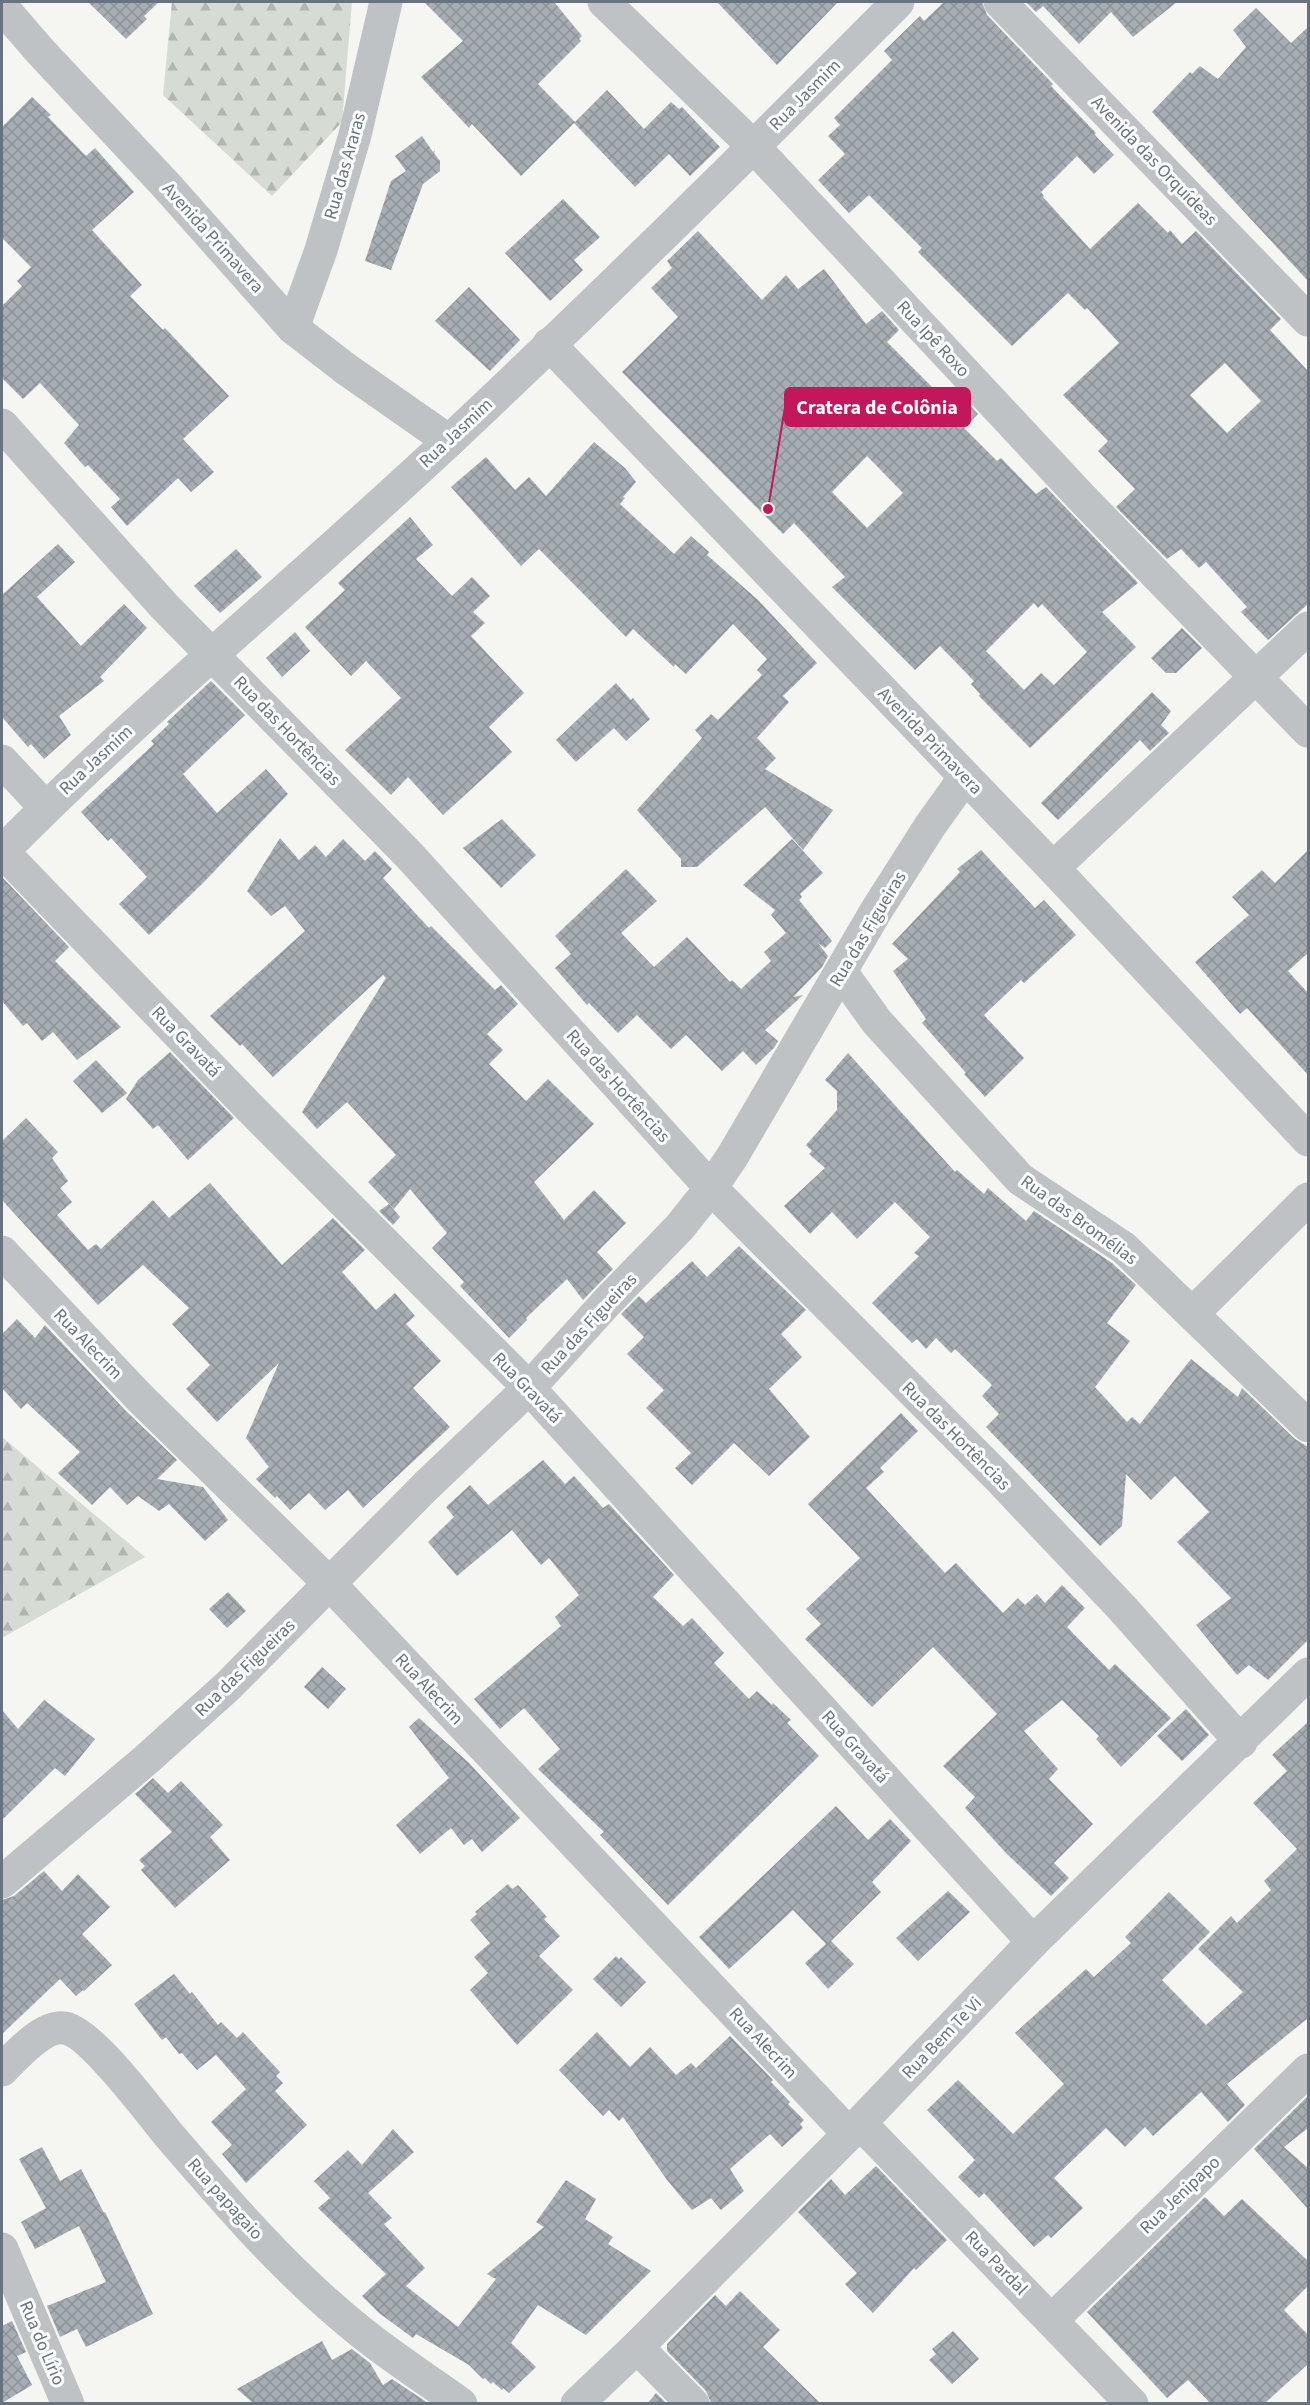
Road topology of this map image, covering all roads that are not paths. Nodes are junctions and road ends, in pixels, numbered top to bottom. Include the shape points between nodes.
1 (386, 2) edge
2 (604, 2) edge
3 (898, 2) edge
4 (1000, 2) edge
5 (2, 7) edge
6 (754, 147) junction
7 (1308, 320) edge
8 (293, 328) junction
9 (549, 344) junction
10 (2, 425) edge
11 (449, 441) junction
12 (1308, 628) edge
13 (212, 654) junction
14 (1257, 677) junction
15 (1308, 731) edge
16 (2, 761) edge
17 (965, 777) junction
18 (45, 807) junction
19 (2, 852) edge
20 (1053, 868) junction
21 (842, 973) junction
22 (1308, 1140) edge
23 (711, 1188) junction
24 (1308, 1199) edge
25 (2, 1252) edge
26 (1192, 1314) junction
27 (529, 1388) junction
28 (1308, 1426) edge
29 (330, 1584) junction
30 (1308, 1674) edge
31 (1240, 1742) junction
32 (2, 1882) edge
33 (1033, 1942) junction
34 (2, 2070) edge
35 (1308, 2070) edge
36 (854, 2128) junction
37 (2, 2248) edge
38 (1052, 2320) junction
39 (638, 2348) junction
40 (68, 2403) edge
41 (461, 2403) edge
42 (577, 2403) edge
43 (693, 2403) edge
44 (1132, 2403) edge

1 - 8 street, Rua das Araras via 355,135
2 - 6 street, Rua Ipê Roxo
3 - 6 street, Rua Jasmim
4 - 7 street, Avenida das Orquídeas
5 - 8 street, Avenida Primavera
6 - 9 street, Rua Jasmim
6 - 14 street, Rua Ipê Roxo via 1080,496
8 - 11 street, Avenida Primavera
9 - 11 street, Rua Jasmim
9 - 17 street, Avenida Primavera
10 - 13 street, Rua das Hortências
11 - 13 street, Rua Jasmim
12 - 14 street
13 - 18 street, Rua Jasmim
13 - 23 street, Rua das Hortências via 409,855
14 - 15 street, Rua Ipê Roxo
14 - 20 street
16 - 18 street
17 - 20 street, Avenida Primavera
17 - 21 street, Rua das Figueiras via 894,883
18 - 19 street, Rua Jasmim
19 - 27 street, Rua Gravatá
20 - 22 street, Avenida Primavera
21 - 23 street, Rua das Figueiras
21 - 26 street, Rua das Bromélias via 877,1022 1020,1179 1124,1248
23 - 27 street, Rua das Figueiras
23 - 31 street, Rua das Hortências via 1068,1551
24 - 26 street
25 - 29 street, Rua Alecrim via 140,1398
26 - 28 street, Rua das Bromélias
27 - 29 street, Rua das Figueiras
27 - 33 street, Rua Gravatá
29 - 32 street, Rua das Figueiras via 188,1723
29 - 36 street, Rua Alecrim
30 - 31 street, Rua Bem Te Vi
31 - 33 street, Rua Bem Te Vi
33 - 36 street, Rua Bem Te Vi
34 - 41 street, Rua papagaio via 30,2042 51,2030 75,2032 117,2073 275,2255 361,2332
35 - 38 street, Rua Jenipapo
36 - 38 street, Rua Pardal
36 - 39 street, Rua Bem Te Vi
37 - 40 street, Rua do Lírio
38 - 44 street, Rua Pardal
39 - 42 street, Rua Bem Te Vi
39 - 43 street

